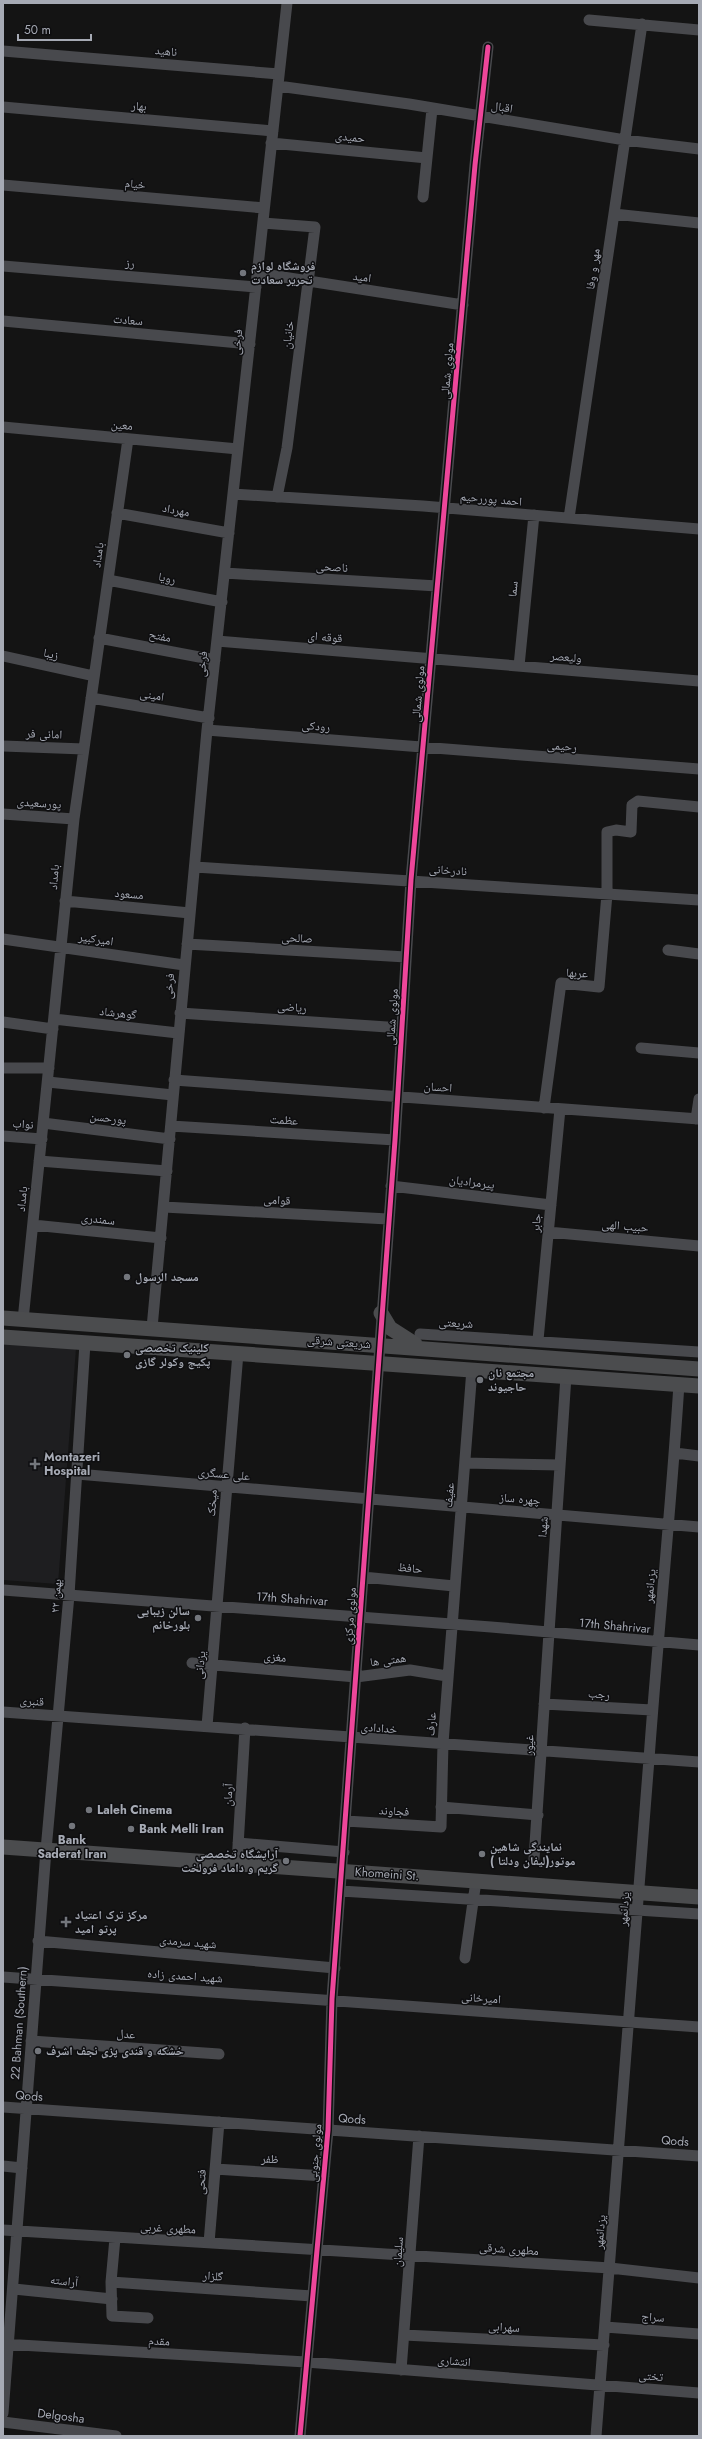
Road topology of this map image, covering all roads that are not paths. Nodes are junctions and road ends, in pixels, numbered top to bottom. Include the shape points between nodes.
1 (284, 3) edge
2 (589, 20) dead end
3 (642, 24) junction
4 (699, 30) edge
5 (488, 47) dead end
6 (3, 51) edge
7 (279, 74) junction
8 (278, 86) junction
9 (3, 107) edge
10 (432, 109) junction
11 (480, 117) junction
12 (273, 131) junction
13 (625, 140) junction
14 (271, 143) junction
15 (699, 149) edge
16 (427, 158) junction
17 (3, 185) edge
18 (423, 197) dead end
19 (264, 208) junction
20 (614, 214) junction
21 (263, 223) junction
22 (699, 223) edge
23 (3, 266) edge
24 (257, 274) junction
25 (308, 282) junction
26 (256, 286) junction
27 (463, 305) junction
28 (3, 321) edge
29 (250, 344) junction
30 (3, 427) edge
31 (128, 439) junction
32 (238, 449) junction
33 (233, 494) junction
34 (276, 497) junction
35 (444, 508) junction
36 (117, 513) junction
37 (534, 515) junction
38 (569, 518) junction
39 (699, 529) edge
40 (229, 533) junction
41 (225, 573) junction
42 (108, 580) junction
43 (437, 586) junction
44 (222, 602) junction
45 (99, 638) junction
46 (217, 641) junction
47 (3, 656) edge
48 (431, 658) junction
49 (215, 660) junction
50 (518, 666) junction
51 (94, 676) junction
52 (699, 681) edge
53 (91, 698) junction
54 (209, 718) junction
55 (208, 730) junction
56 (3, 746) edge
57 (423, 748) junction
58 (84, 749) junction
59 (699, 769) edge
60 (699, 807) edge
61 (3, 814) edge
62 (74, 819) junction
63 (195, 867) junction
64 (411, 880) junction
65 (607, 894) junction
66 (699, 900) edge
67 (65, 901) junction
68 (190, 913) junction
69 (3, 939) edge
70 (187, 944) junction
71 (61, 948) junction
72 (668, 950) dead end
73 (699, 954) edge
74 (406, 957) junction
75 (184, 965) junction
76 (180, 1013) junction
77 (3, 1022) edge
78 (54, 1024) junction
79 (402, 1028) junction
80 (178, 1033) junction
81 (641, 1048) dead end
82 (699, 1053) edge
83 (3, 1068) edge
84 (49, 1068) junction
85 (174, 1080) junction
86 (48, 1082) junction
87 (173, 1095) junction
88 (397, 1096) junction
89 (699, 1098) edge
90 (544, 1108) junction
91 (560, 1109) junction
92 (698, 1119) edge
93 (43, 1123) junction
94 (171, 1126) junction
95 (3, 1136) edge
96 (42, 1138) junction
97 (170, 1138) junction
98 (395, 1140) junction
99 (39, 1161) junction
100 (167, 1171) junction
101 (391, 1186) junction
102 (551, 1205) junction
103 (164, 1207) junction
104 (388, 1219) junction
105 (33, 1225) junction
106 (548, 1232) junction
107 (161, 1238) junction
108 (699, 1246) edge
109 (381, 1313) junction
110 (3, 1318) edge
111 (23, 1320) junction
112 (152, 1328) junction
113 (3, 1336) edge
114 (492, 1338) junction
115 (298, 1339) junction
116 (538, 1340) junction
117 (422, 1341) junction
118 (85, 1343) junction
119 (378, 1344) junction
120 (442, 1349) junction
121 (699, 1352) edge
122 (238, 1353) junction
123 (490, 1353) junction
124 (295, 1356) junction
125 (377, 1362) junction
126 (442, 1367) junction
127 (472, 1369) junction
128 (699, 1369) edge
129 (566, 1376) junction
130 (679, 1384) junction
131 (699, 1386) edge
132 (674, 1453) junction
133 (699, 1456) edge
134 (465, 1463) junction
135 (560, 1465) junction
136 (76, 1474) junction
137 (226, 1487) junction
138 (369, 1499) junction
139 (461, 1507) junction
140 (556, 1515) junction
141 (670, 1525) junction
142 (699, 1527) edge
143 (363, 1577) junction
144 (454, 1586) junction
145 (3, 1590) edge
146 (69, 1595) junction
147 (219, 1606) junction
148 (360, 1617) junction
149 (451, 1624) junction
150 (548, 1633) junction
151 (658, 1642) junction
152 (699, 1646) edge
153 (192, 1663) dead end
154 (214, 1665) junction
155 (447, 1676) junction
156 (356, 1677) junction
157 (544, 1704) junction
158 (652, 1710) junction
159 (3, 1712) edge
160 (59, 1716) junction
161 (207, 1726) junction
162 (244, 1728) junction
163 (352, 1736) junction
164 (443, 1743) junction
165 (542, 1750) junction
166 (649, 1758) junction
167 (699, 1762) edge
168 (441, 1807) junction
169 (538, 1815) junction
170 (346, 1821) junction
171 (441, 1827) joint
172 (238, 1842) junction
173 (3, 1847) edge
174 (46, 1850) junction
175 (344, 1852) junction
176 (534, 1859) dead end
177 (237, 1863) junction
178 (342, 1871) junction
179 (476, 1881) junction
180 (341, 1891) junction
181 (639, 1893) junction
182 (699, 1897) edge
183 (473, 1899) junction
184 (637, 1909) junction
185 (699, 1914) edge
186 (38, 1941) junction
187 (465, 1958) dead end
188 (334, 1968) junction
189 (3, 1977) edge
190 (36, 1979) junction
191 (332, 1999) junction
192 (629, 2022) junction
193 (699, 2027) edge
194 (31, 2041) junction
195 (219, 2054) dead end
196 (3, 2107) edge
197 (26, 2108) junction
198 (219, 2122) junction
199 (328, 2130) junction
200 (419, 2136) junction
201 (620, 2150) junction
202 (699, 2156) edge
203 (3, 2166) edge
204 (22, 2168) junction
205 (215, 2169) junction
206 (324, 2176) junction
207 (3, 2230) edge
208 (17, 2232) junction
209 (115, 2238) junction
210 (209, 2243) junction
211 (316, 2250) junction
212 (410, 2256) junction
213 (610, 2268) junction
214 (699, 2278) edge
215 (111, 2282) junction
216 (14, 2289) junction
217 (312, 2296) junction
218 (112, 2299) junction
219 (8, 2306) edge
220 (148, 2318) dead end
221 (605, 2327) junction
222 (699, 2334) edge
223 (404, 2335) junction
224 (6, 2345) edge
225 (604, 2345) junction
226 (306, 2362) junction
227 (401, 2370) junction
228 (600, 2385) junction
229 (699, 2393) edge
230 (3, 2413) edge
231 (3, 2422) edge
232 (116, 2436) edge
233 (300, 2436) edge
234 (596, 2436) edge

1 - 7 street, فرخی
2 - 3 street
3 - 4 street
3 - 13 street, مهر و وفا
5 - 11 street, مولوی شمالی
6 - 7 street, ناهید
7 - 8 street, فرخی
8 - 10 street, اقبال
8 - 12 street, فرخی
9 - 12 street, بهار
10 - 11 street, اقبال
10 - 16 street
11 - 13 street, اقبال
11 - 27 street, مولوی شمالی
12 - 14 street, فرخی
13 - 15 street, اقبال
13 - 20 street, مهر و وفا
14 - 16 street, حمیدی
14 - 19 street, فرخی
16 - 18 street
17 - 19 street, خیام
19 - 21 street, فرخی
20 - 22 street
20 - 38 street, مهر و وفا
21 - 24 street, فرخی
21 - 25 street, خانیان via 315,227
23 - 26 street, رز
24 - 25 street, امید
24 - 26 street, فرخی
25 - 27 street, امید
25 - 34 street, خانیان via 287,448
26 - 29 street, فرخی
27 - 35 street, مولوی شمالی
28 - 29 street, سعادت
29 - 32 street, فرخی
30 - 31 street, معین
31 - 32 street, معین
31 - 36 street, بامداد
32 - 33 street, فرخی
33 - 34 street, احمد پوررحیم
33 - 40 street, فرخی
34 - 35 street, احمد پوررحیم
35 - 37 street, احمد پوررحیم
35 - 43 street, مولوی شمالی
36 - 40 street, مهرداد
36 - 42 street, بامداد
37 - 38 street, احمد پوررحیم
37 - 50 street, سما
38 - 39 street, احمد پوررحیم
40 - 41 street, فرخی
41 - 43 street, ناصحی
41 - 44 street, فرخی
42 - 44 street, رویا
42 - 45 street, بامداد
43 - 48 street, مولوی شمالی
44 - 46 street, فرخی
45 - 49 street, مفتح
45 - 51 street, بامداد
46 - 48 street, قوقه ای
46 - 49 street, فرخی
47 - 51 street, زیبا
48 - 50 street, ولیعصر
48 - 57 street, مولوی شمالی
49 - 54 street, فرخی
50 - 52 street, ولیعصر
51 - 53 street, بامداد
53 - 54 street, امینی
53 - 58 street, بامداد
54 - 55 street, فرخی
55 - 57 street, رودکی
55 - 63 street, فرخی
56 - 58 street, امانی فر
57 - 59 street, رحیمی
57 - 64 street, مولوی شمالی
58 - 62 street, بامداد
60 - 65 street via 638,801 632,805 631,832 607,832
61 - 62 street, پورسعیدی
62 - 67 street, بامداد
63 - 64 street, نادرخانی
63 - 68 street, فرخی
64 - 65 street, نادرخانی
64 - 74 street, مولوی شمالی
65 - 66 street, نادرخانی
65 - 90 street, عربها via 599,987 561,983
67 - 68 street, مسعود
67 - 71 street, بامداد
68 - 70 street, فرخی
69 - 71 street, امیرکبیر
70 - 74 street, صالحی
70 - 75 street, فرخی
71 - 75 street, امیرکبیر
71 - 78 street, بامداد
72 - 73 street
74 - 79 street, مولوی شمالی
75 - 76 street, فرخی
76 - 79 street, ریاضی
76 - 80 street, فرخی
77 - 78 street, گوهرشاد
78 - 80 street, گوهرشاد
78 - 84 street, بامداد
79 - 88 street, مولوی شمالی
80 - 85 street, فرخی
81 - 82 street
83 - 84 street
84 - 86 street, بامداد
85 - 87 street, فرخی
85 - 88 street, احسان
86 - 87 street
86 - 93 street, بامداد
87 - 94 street, فرخی
88 - 90 street, احسان
88 - 98 street, مولوی شمالی
89 - 92 street
90 - 91 street, احسان
91 - 92 street, احسان
91 - 102 street, جابر
93 - 96 street, بامداد
93 - 97 street, پورحسن
94 - 97 street, فرخی
94 - 98 street, عظمت
95 - 96 street, نواب
96 - 99 street, بامداد
97 - 100 street, فرخی
98 - 101 street, مولوی شمالی
99 - 100 street
99 - 105 street, بامداد
100 - 103 street, فرخی
101 - 102 street, پیرمرادیان
101 - 104 street, مولوی شمالی
102 - 106 street, جابر
103 - 104 street, قوامی
103 - 107 street, فرخی
104 - 109 street, مولوی شمالی
105 - 107 street, سمندری
105 - 111 street, بامداد
106 - 108 street, حبیب الهی
106 - 116 street, جابر
107 - 112 street, فرخی
109 - 117 main road via 390,1328 399,1336
109 - 119 street, مولوی شمالی
110 - 111 main road, شریعتی شرقی
111 - 112 main road, شریعتی شرقی
112 - 115 main road, شریعتی شرقی
113 - 118 main road, شریعتی شرقی
114 - 116 street
114 - 117 street, شریعتی
114 - 123 street
115 - 119 main road, شریعتی شرقی
115 - 124 main road via 301,1348
116 - 121 street
117 - 119 main road, شریعتی شرقی
117 - 120 main road, شریعتی شرقی
118 - 122 main road, شریعتی شرقی
118 - 136 street, ۲۲ بهمن
119 - 125 street, مولوی شمالی
120 - 123 main road, شریعتی شرقی
120 - 126 main road via 439,1361
122 - 124 main road, شریعتی شرقی
122 - 137 street, میخک
123 - 128 main road, شریعتی شرقی
124 - 125 main road, شریعتی شرقی
125 - 126 main road, شریعتی شرقی
125 - 138 street, مولوی مرکزی
126 - 127 main road, شریعتی شرقی
127 - 129 main road, شریعتی شرقی
127 - 134 street, عفیف
129 - 130 main road, شریعتی شرقی
129 - 135 street, شهدا
130 - 131 main road, شریعتی شرقی
130 - 132 street, یزدانمهر
132 - 133 street
132 - 141 street, یزدانمهر
134 - 135 street
134 - 139 street, عفیف
135 - 140 street, شهدا
136 - 137 street, علی عسگری
136 - 146 street, ۲۲ بهمن
137 - 138 street, علی عسگری
137 - 147 street, میخک
138 - 139 street, چهره ساز
138 - 143 street, مولوی مرکزی
139 - 140 street, چهره ساز
139 - 144 street, عفیف
140 - 141 street, چهره ساز
140 - 150 street, شهدا
141 - 142 street, چهره ساز
141 - 151 street, یزدانمهر
143 - 144 street, حافظ
143 - 148 street, مولوی مرکزی
144 - 149 street, عفیف
145 - 146 street, 17th Shahrivar
146 - 147 street, 17th Shahrivar
146 - 160 street, ۲۲ بهمن
147 - 148 street, 17th Shahrivar
147 - 154 street, یزدانی
148 - 149 street, 17th Shahrivar
148 - 156 street, مولوی مرکزی
149 - 150 street, 17th Shahrivar
149 - 155 street, عارف
150 - 151 street, 17th Shahrivar
150 - 157 street, غیور
151 - 152 street, 17th Shahrivar
151 - 158 street, یزدانمهر
153 - 154 street, مغزی
154 - 156 street, مغزی
154 - 161 street, یزدانی
155 - 156 street, همتی ها via 410,1670
155 - 164 street, عارف
156 - 163 street, مولوی مرکزی
157 - 158 street, رجب
157 - 165 street, غیور
158 - 166 street, یزدانمهر
159 - 160 street, قنبری
160 - 161 street, خدادادی
160 - 174 street, ۲۲ بهمن
161 - 162 street, خدادادی
162 - 163 street, خدادادی
162 - 172 street, آرمان
163 - 164 street, خدادادی
163 - 170 street, مولوی مرکزی
164 - 165 street, خدادادی
164 - 168 street, عارف
165 - 166 street, خدادادی
165 - 169 street, غیور
166 - 167 street, خدادادی
166 - 181 street, یزدانمهر
168 - 169 street
168 - 171 street, عارف
169 - 176 street, غیور
170 - 171 street, فجاوند
170 - 175 street, مولوی مرکزی
172 - 175 street
172 - 177 street, آرمان
173 - 174 main road, Khomeini St.
174 - 177 main road, Khomeini St.
174 - 186 street, 22 Bahman (Southern)
175 - 178 street, مولوی مرکزی
177 - 178 main road, Khomeini St.
178 - 179 main road, Khomeini St.
178 - 180 street, مولوی جنوبی
179 - 181 main road, Khomeini St.
179 - 183 street
180 - 183 street
180 - 188 street, مولوی جنوبی
181 - 182 main road, Khomeini St.
181 - 184 street, یزدانمهر
183 - 184 street
183 - 187 street
184 - 185 street
184 - 192 street, یزدانمهر
186 - 188 street, شهید سرمدی
186 - 190 street, 22 Bahman (Southern)
188 - 191 street, مولوی جنوبی
189 - 190 street, شهید احمدی زاده
190 - 191 street, شهید احمدی زاده
190 - 194 street, 22 Bahman (Southern)
191 - 192 street, امیرخانی
191 - 199 street, مولوی جنوبی
192 - 193 street, امیرخانی
192 - 201 street, یزدانمهر
194 - 195 street, عدل
194 - 197 street, 22 Bahman (Southern)
196 - 197 street, Qods
197 - 198 street, Qods
197 - 204 street, 22 Bahman (Southern)
198 - 199 street, Qods
198 - 205 street, فتحی
199 - 200 street, Qods
199 - 206 street, مولوی جنوبی
200 - 201 street, Qods
200 - 212 street, سلیمان
201 - 202 street, Qods
201 - 213 street, یزدانمهر
203 - 204 street
204 - 208 street, 22 Bahman (Southern)
205 - 206 street, ظفر
205 - 210 street, فتحی
206 - 211 street, مولوی جنوبی
207 - 208 street, مطهری غربی
208 - 209 street, مطهری غربی
208 - 216 street, 22 Bahman (Southern)
209 - 210 street, مطهری غربی
209 - 215 street
210 - 211 street, مطهری غربی
211 - 212 street, مطهری شرقی
211 - 217 street, مولوی جنوبی
212 - 213 street, مطهری شرقی
212 - 223 street, سلیمان
213 - 214 street, مطهری شرقی
213 - 221 street, یزدانمهر
215 - 217 street, گلزار
215 - 218 street
216 - 218 street, آراسته
216 - 219 street, 22 Bahman (Southern)
217 - 226 street, مولوی جنوبی
218 - 220 street via 112,2316
219 - 224 street, 22 Bahman (Southern)
221 - 222 street, سراج
221 - 225 street, یزدانمهر
223 - 225 street, سهرابی
223 - 227 street, سلیمان
224 - 226 street, مقدم
224 - 230 street, 22 Bahman (Southern)
225 - 228 street, یزدانمهر
226 - 227 street, انتشاری
226 - 233 street, مولوی جنوبی
227 - 228 street, انتشاری
228 - 229 street, تختی
228 - 234 street, یزدانمهر
231 - 232 street, Delgosha

